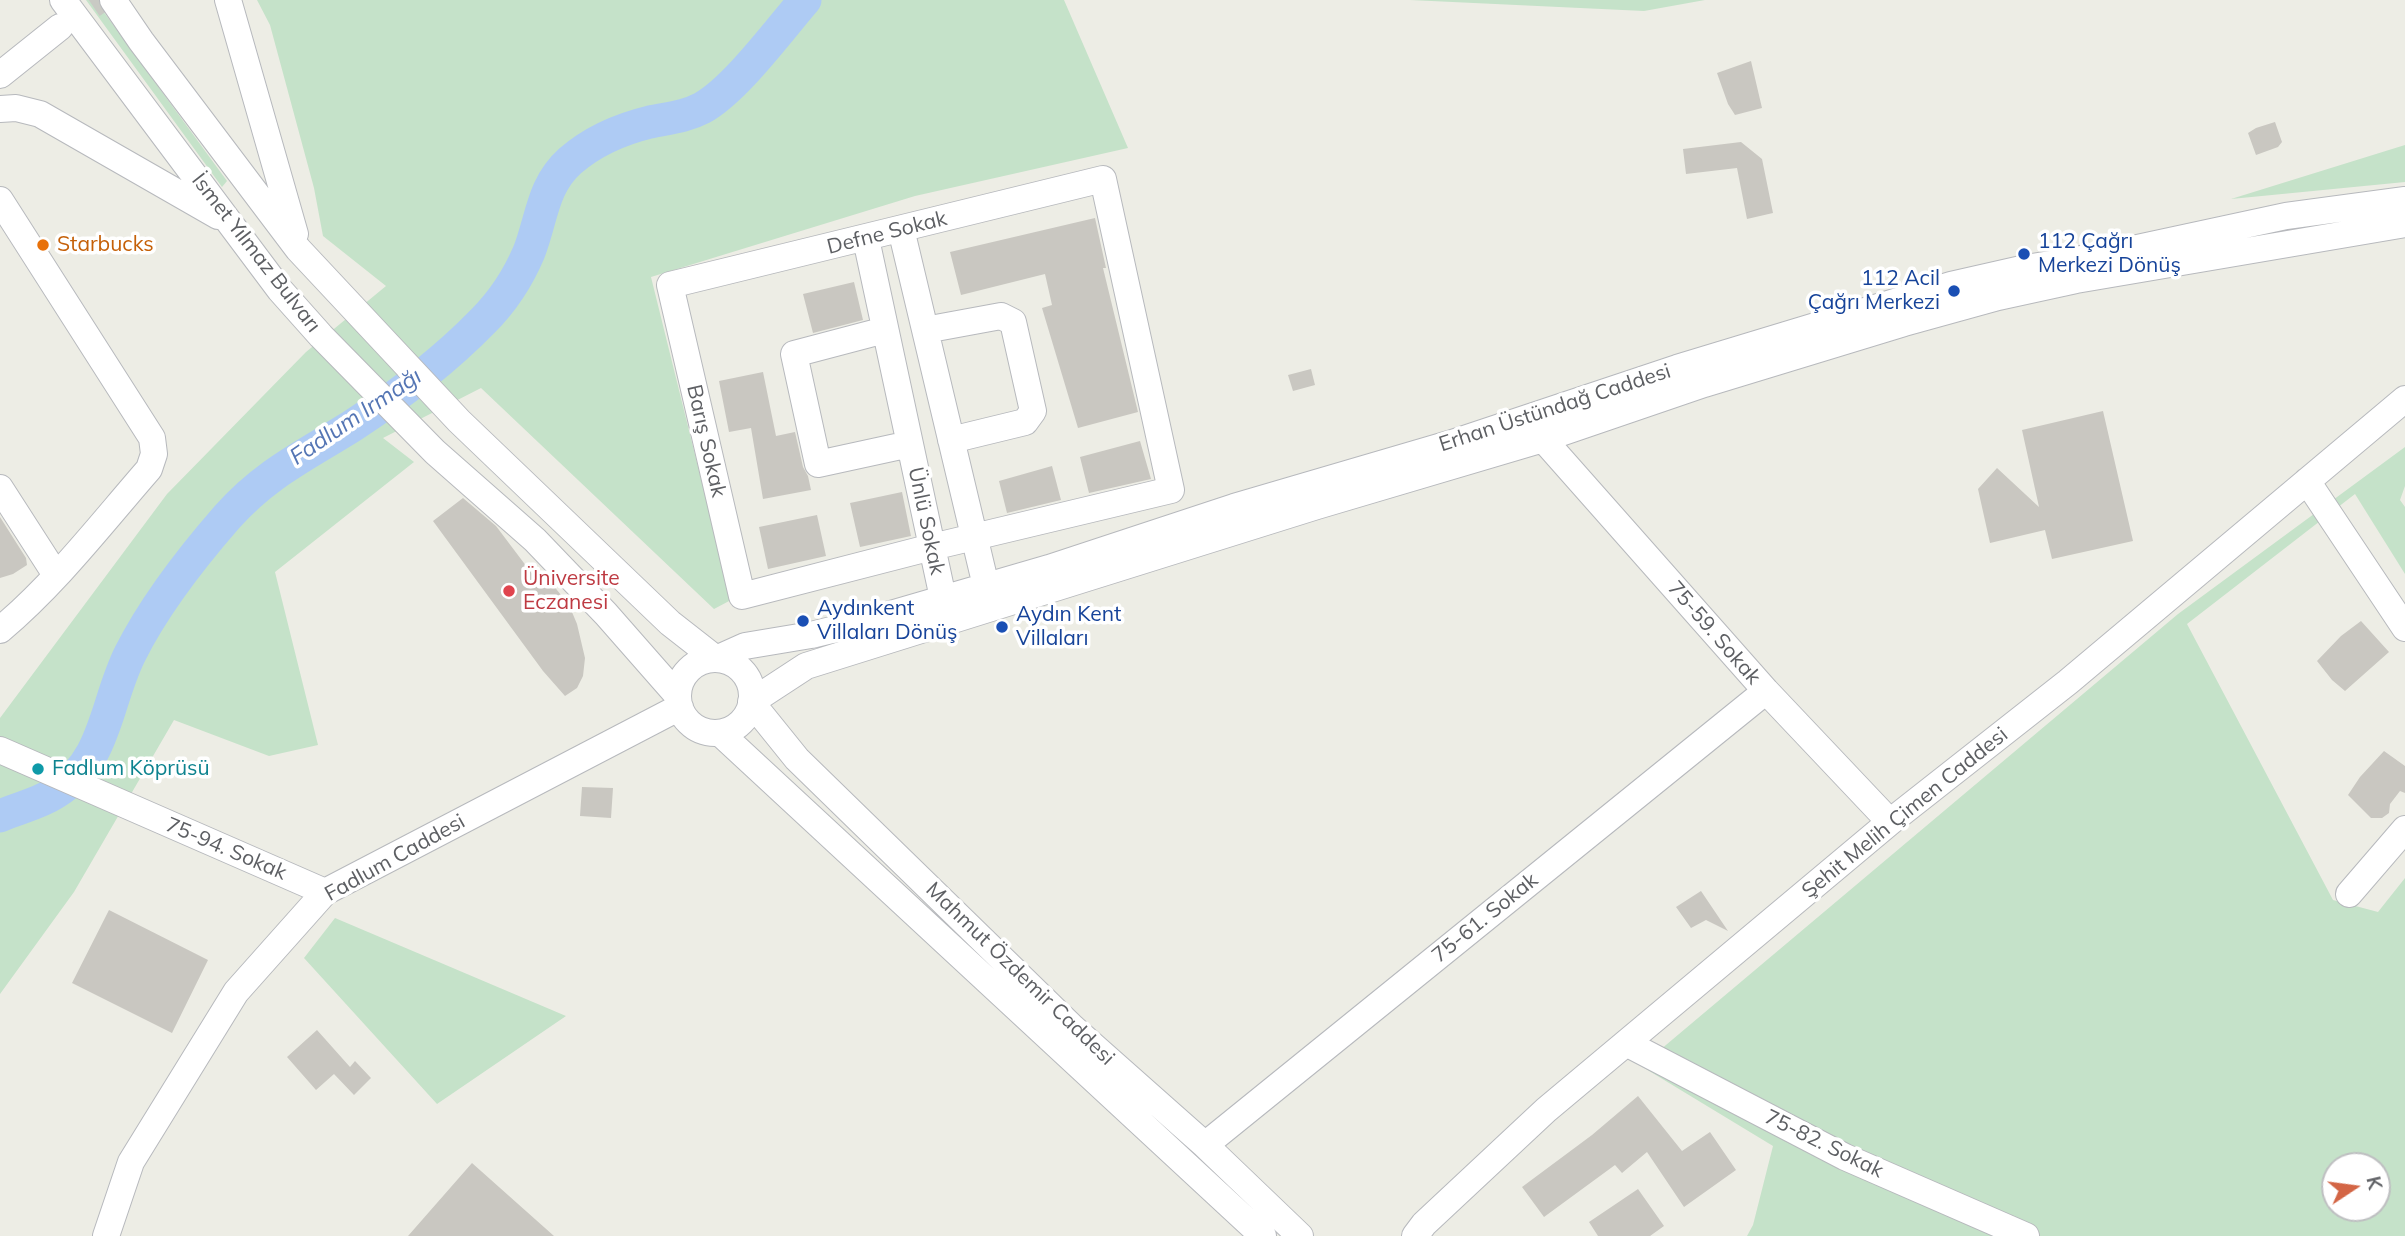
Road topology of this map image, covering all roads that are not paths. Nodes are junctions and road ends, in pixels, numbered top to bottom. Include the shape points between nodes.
1 (63, 0) edge
2 (113, 0) edge
3 (228, 0) edge
4 (60, 27) tunnel mouth
5 (0, 75) edge
6 (0, 109) edge
7 (0, 200) edge
8 (2405, 200) edge
9 (230, 223) junction
10 (2405, 224) edge
11 (901, 229) junction
12 (866, 239) junction
13 (298, 249) junction
14 (670, 285) joint
15 (885, 330) junction
16 (925, 330) junction
17 (2405, 399) edge
18 (1543, 439) junction
19 (951, 440) junction
20 (910, 444) junction
21 (2307, 481) junction
22 (0, 488) edge
23 (975, 538) junction
24 (932, 547) junction
25 (56, 575) junction
26 (986, 586) junction
27 (943, 598) junction
28 (2405, 628) edge
29 (0, 630) edge
30 (716, 659) junction
31 (1766, 691) junction
32 (679, 702) junction
33 (751, 702) junction
34 (720, 733) junction
35 (0, 750) edge
36 (1891, 822) junction
37 (2405, 829) edge
38 (325, 892) junction
39 (2348, 894) dead end
40 (1626, 1043) junction
41 (1205, 1145) junction
42 (106, 1236) edge
43 (1263, 1236) edge
44 (1300, 1236) edge
45 (1415, 1236) edge
46 (2026, 1236) edge

1 - 9 street, İsmet Yılmaz Bulvarı
2 - 13 street, İsmet Yılmaz Bulvarı
3 - 13 street
4 - 5 street
6 - 9 street via 40,114
7 - 25 street via 152,438 154,454 149,469
8 - 26 street, Erhan Üstündağ Caddesi via 2286,216 1951,285
9 - 32 street, İsmet Yılmaz Bulvarı via 321,336 435,452 535,540 606,614
10 - 18 street, Erhan Üstündağ Caddesi via 1998,297 1704,384
11 - 12 street, Defne Sokak
11 - 16 street, Ünlü Sokak
11 - 23 street, Defne Sokak via 1103,179 1171,490
12 - 14 street, Defne Sokak
12 - 15 street, Ünlü Sokak
13 - 30 street, İsmet Yılmaz Bulvarı via 459,421 670,623
14 - 24 street, Barış Sokak via 742,596
15 - 20 street, Ünlü Sokak
15 - 20 street, Ünlü Sokak via 794,354 818,464
16 - 19 street, Ünlü Sokak
16 - 19 street via 1001,316 1013,323 1033,411 1026,422
17 - 21 street, Şehit Melih Çimen Caddesi
18 - 31 street, 75-59. Sokak
18 - 33 street, Erhan Üstündağ Caddesi via 806,666
19 - 23 street, Ünlü Sokak
20 - 24 street, Ünlü Sokak
21 - 28 street
21 - 36 street, Şehit Melih Çimen Caddesi via 2068,682
22 - 25 street
23 - 24 street
23 - 26 street, Ünlü Sokak
24 - 27 street, Ünlü Sokak
25 - 29 street
26 - 27 street, Erhan Üstündağ Caddesi
27 - 30 street, Erhan Üstündağ Caddesi via 811,635 746,646
30 - 32 street via 685,674
30 - 33 street via 728,661 745,674
31 - 36 street, 75-59. Sokak
31 - 41 street, 75-61. Sokak
32 - 34 street via 695,727
32 - 38 street, Fadlum Caddesi
33 - 34 street via 743,721
33 - 41 street, Mahmut Özdemir Caddesi via 816,779 1073,1028
34 - 43 street, Mahmut Özdemir Caddesi
35 - 38 street, 75-94. Sokak
36 - 40 street, Şehit Melih Çimen Caddesi
37 - 39 street
38 - 42 street, Fadlum Caddesi via 236,992 131,1162
40 - 45 street, Şehit Melih Çimen Caddesi via 1546,1110
40 - 46 street, 75-82. Sokak via 1845,1157
41 - 44 street, Mahmut Özdemir Caddesi

